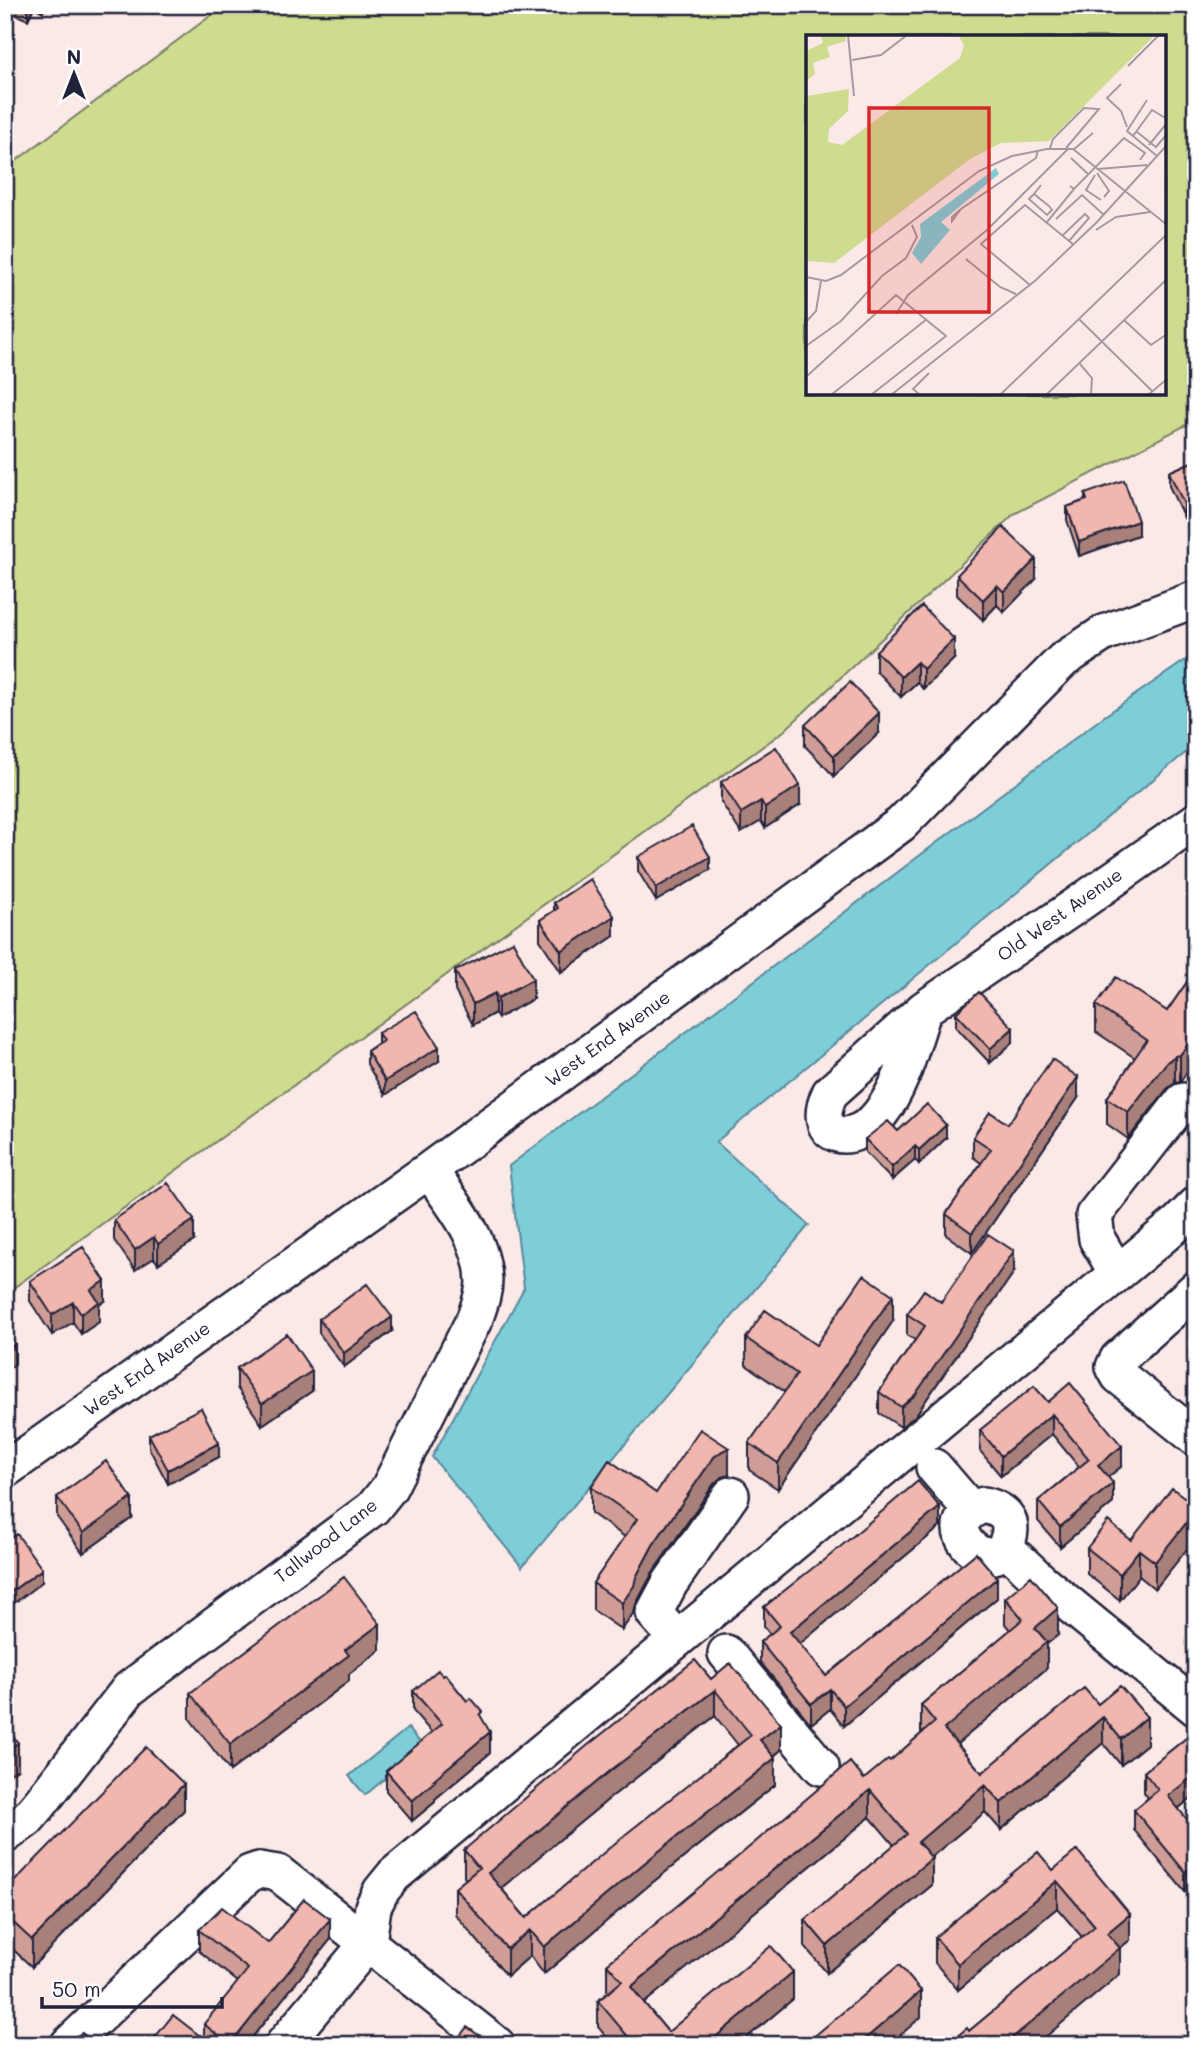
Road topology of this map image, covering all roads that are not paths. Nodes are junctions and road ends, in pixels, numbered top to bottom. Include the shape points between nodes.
1 (1196, 599) edge
2 (1196, 821) edge
3 (924, 1009) dead end
4 (1183, 1101) dead end
5 (429, 1170) junction
6 (1196, 1205) edge
7 (1117, 1273) junction
8 (1196, 1289) edge
9 (1196, 1438) edge
10 (934, 1467) dead end
11 (5, 1470) edge
12 (731, 1495) dead end
13 (677, 1639) junction
14 (726, 1653) dead end
15 (1196, 1708) edge
16 (821, 1767) dead end
17 (5, 1835) edge
18 (368, 1943) junction
19 (68, 2045) edge
20 (283, 2045) edge
21 (497, 2045) edge

1 - 5 street, West End Avenue via 1104,633 1063,660 901,824
2 - 3 street, Old West Avenue
4 - 7 street via 1094,1215 1097,1240
5 - 11 street, West End Avenue
5 - 17 street, Tallwood Lane via 469,1228 484,1280 475,1318 389,1488 373,1508 129,1689 39,1805
6 - 7 street
7 - 13 street
8 - 9 street via 1114,1367 1119,1376
10 - 15 street via 970,1509 998,1508 1008,1519 1011,1533 1006,1548
12 - 13 street via 654,1613
13 - 18 street via 394,1875 373,1907
14 - 16 street
18 - 19 street via 278,1873 250,1873
18 - 20 street
18 - 21 street

